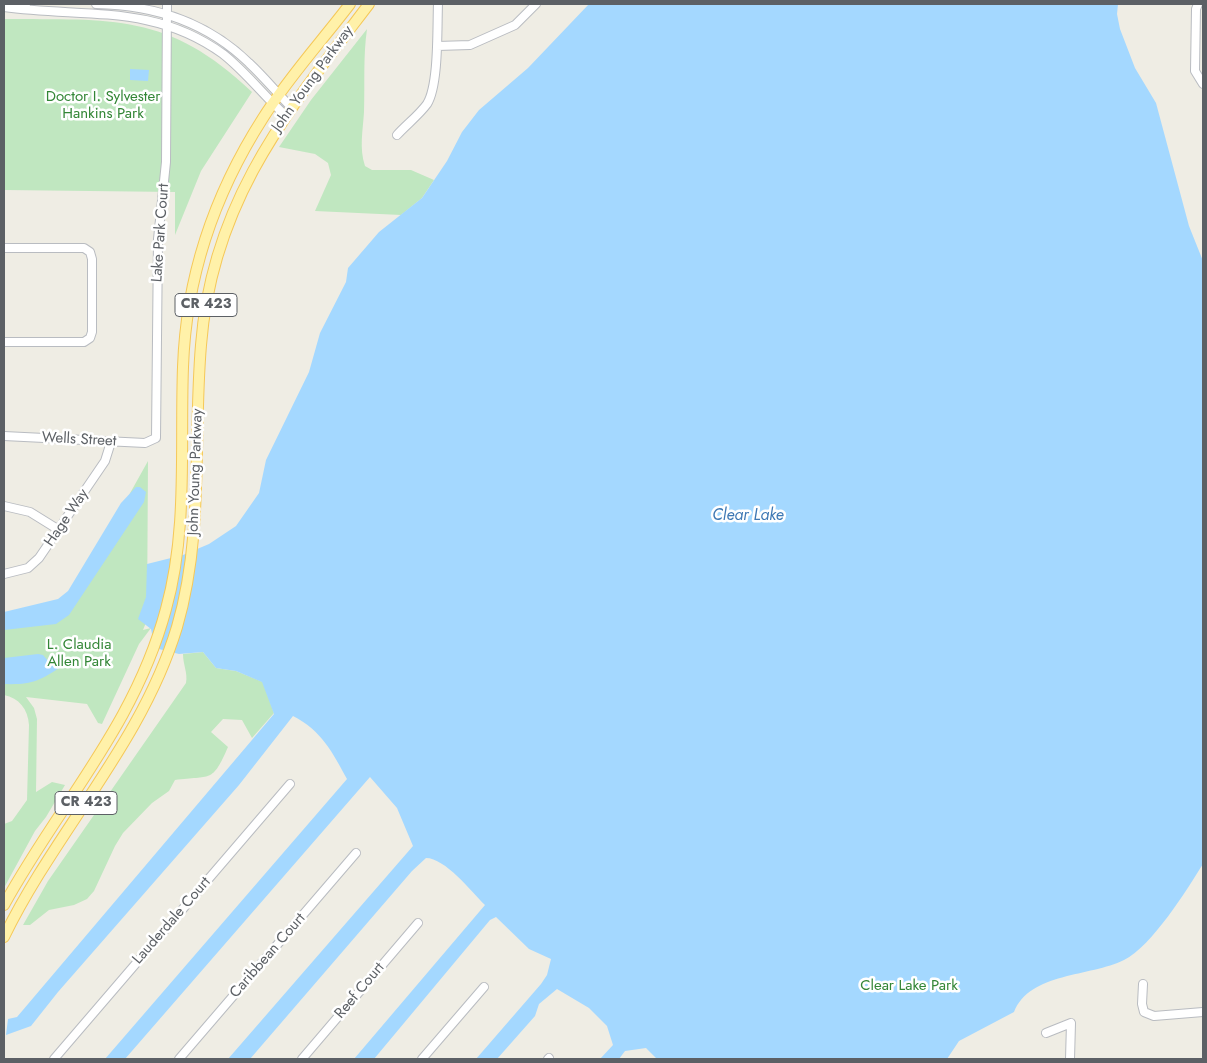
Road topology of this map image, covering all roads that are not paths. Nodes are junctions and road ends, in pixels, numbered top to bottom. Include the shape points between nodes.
1 (26, 4) edge
2 (96, 4) edge
3 (168, 4) edge
4 (350, 4) edge
5 (369, 4) edge
6 (438, 4) edge
7 (536, 4) edge
8 (1198, 4) edge
9 (4, 6) edge
10 (167, 13) junction
11 (167, 25) junction
12 (437, 46) junction
13 (1203, 84) edge
14 (276, 99) junction
15 (288, 111) junction
16 (397, 135) dead end
17 (4, 248) edge
18 (201, 254) junction
19 (212, 278) junction
20 (4, 342) edge
21 (4, 436) edge
22 (153, 441) joint
23 (110, 442) junction
24 (4, 506) edge
25 (59, 530) junction
26 (4, 574) edge
27 (290, 784) dead end
28 (356, 853) dead end
29 (4, 905) edge
30 (418, 923) dead end
31 (4, 937) edge
32 (1143, 984) dead end
33 (484, 987) dead end
34 (1203, 1012) edge
35 (1046, 1033) dead end
36 (54, 1059) edge
37 (179, 1059) edge
38 (302, 1059) edge
39 (422, 1059) edge
40 (1070, 1059) edge

1 - 9 street
2 - 10 street via 136,6
3 - 10 street, Lake Park Court
4 - 14 main road, John Young Parkway / CR 423
5 - 15 main road, John Young Parkway / CR 423
6 - 12 street
7 - 12 street via 515,25 470,45
8 - 13 street via 1195,71
9 - 11 street via 36,12 118,14
10 - 11 street, Lake Park Court
10 - 14 street via 225,42 248,61
11 - 14 street via 222,54
11 - 22 street, Lake Park Court via 166,162 158,239 157,434
12 - 16 street via 431,96
14 - 15 street
14 - 18 main road, John Young Parkway / CR 423 via 243,151 227,184
15 - 19 main road, John Young Parkway / CR 423 via 245,184 226,229
17 - 20 street via 84,248 92,259 90,338 84,342
18 - 19 main road via 204,268
18 - 29 main road, John Young Parkway / CR 423 via 190,298 184,349 181,520 172,588 150,661 116,730 28,862
19 - 31 main road, John Young Parkway / CR 423 via 200,358 196,521 187,588 177,627 132,733 41,870
21 - 23 street, Wells Street
22 - 23 street, Wells Street
23 - 25 street, Hage Way via 106,462
24 - 25 street via 30,512
25 - 26 street, Hage Way via 28,568
27 - 36 street, Lauderdale Court
28 - 37 street, Caribbean Court
30 - 38 street, Reef Court
32 - 34 street via 1144,1012 1154,1016
33 - 39 street
35 - 40 street via 1071,1023

